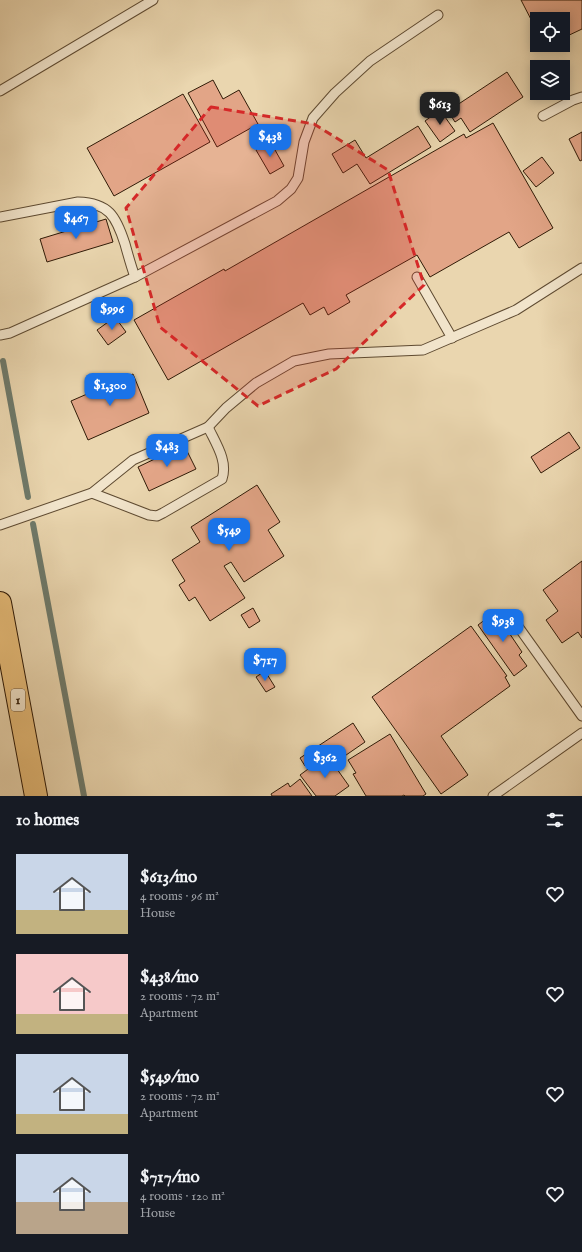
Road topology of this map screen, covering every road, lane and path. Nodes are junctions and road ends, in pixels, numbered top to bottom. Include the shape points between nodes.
1 (153, 0) edge
2 (438, 15) dead end
3 (0, 91) edge
4 (582, 97) edge
5 (543, 116) dead end
6 (0, 218) edge
7 (582, 268) edge
8 (417, 276) dead end
9 (135, 277) junction
10 (0, 335) edge
11 (452, 338) junction
12 (208, 427) junction
13 (92, 493) junction
14 (0, 525) edge
15 (0, 603) edge
16 (512, 618) dead end
17 (582, 716) edge
18 (582, 733) edge
19 (36, 796) edge
20 (493, 796) edge

1 - 3 lane
2 - 9 lane via 370,61 334,94 313,118 304,142 298,178 292,189 277,201
4 - 5 lane
6 - 9 lane via 78,202 89,202 104,208 119,226
7 - 11 lane via 516,310
8 - 11 lane
9 - 10 lane via 10,333
11 - 12 lane via 423,350 330,354 294,361 256,383
12 - 13 lane via 133,460
12 - 13 lane via 224,461 222,479 163,513 150,515
13 - 14 lane
15 - 19 main road, 1 via 10,676
16 - 17 lane
18 - 20 lane

